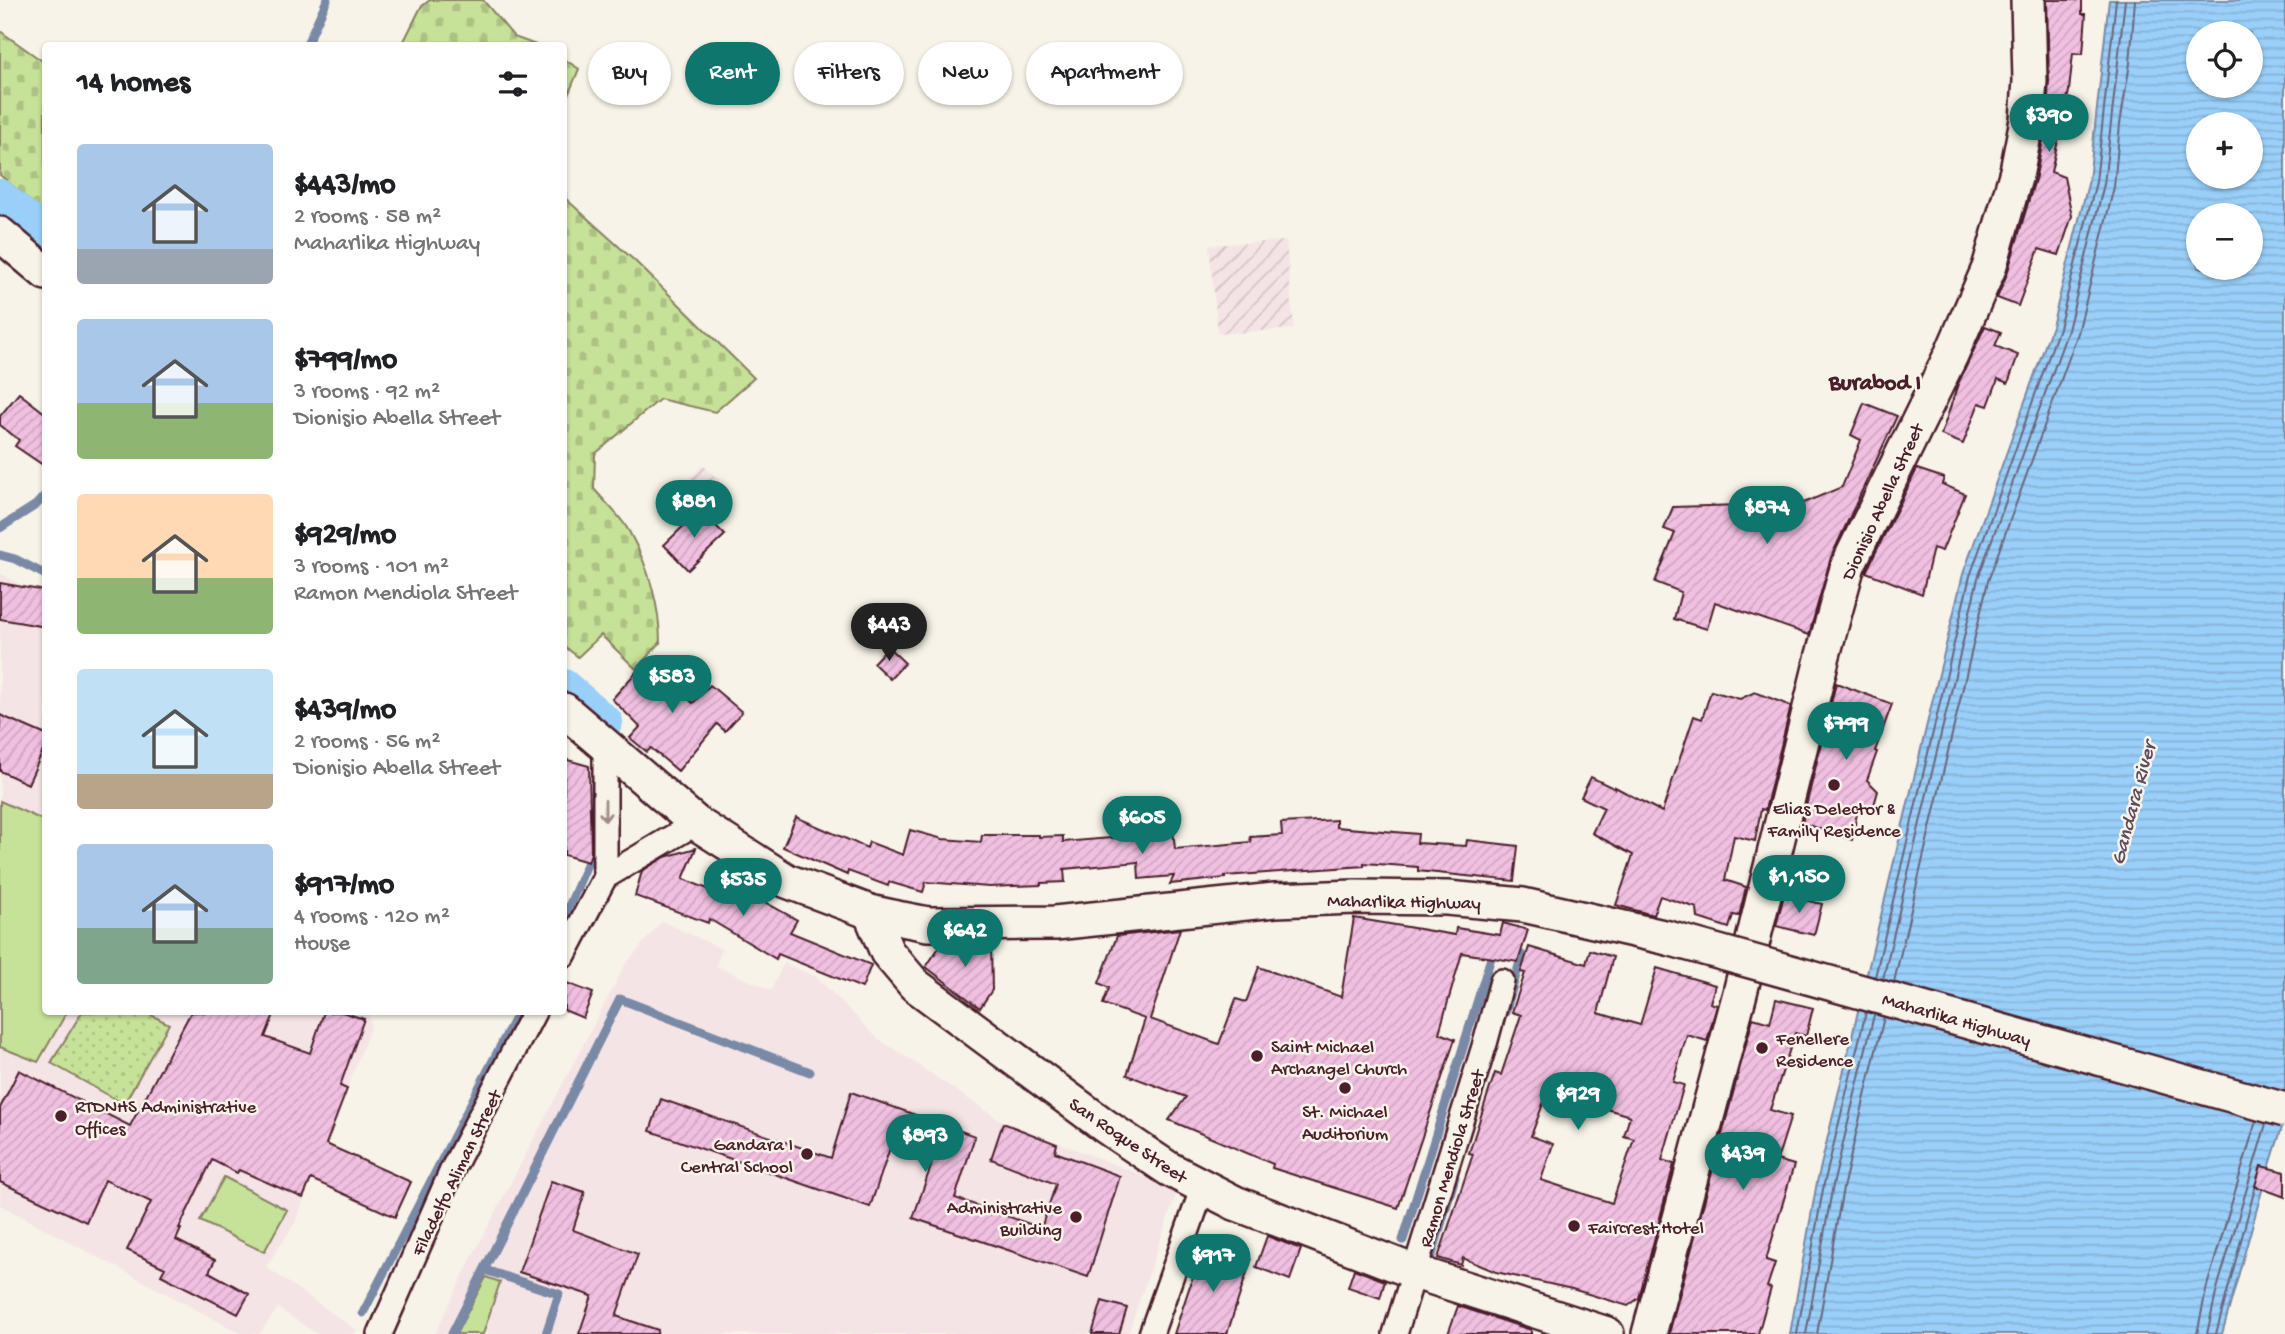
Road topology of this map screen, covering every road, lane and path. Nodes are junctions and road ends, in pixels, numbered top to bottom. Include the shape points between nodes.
1 (2028, 0) edge
2 (0, 234) edge
3 (42, 270) edge
4 (567, 712) edge
5 (605, 744) junction
6 (696, 823) junction
7 (605, 877) junction
8 (870, 912) junction
9 (567, 949) edge
10 (1502, 981) dead end
11 (532, 1015) edge
12 (2285, 1110) edge
13 (1203, 1187) junction
14 (1415, 1272) junction
15 (380, 1334) edge
16 (1151, 1334) edge
17 (1395, 1334) edge
18 (1607, 1334) edge
19 (1649, 1334) edge

1 - 19 main road, Dionisio Abella Street via 2027,120 1990,268 1848,565
2 - 3 main road
4 - 5 main road, Maharlika Highway
5 - 6 main road, Maharlika Highway
5 -> 7 street
6 - 7 street
6 - 8 main road, Maharlika Highway via 787,881
7 - 9 street
8 - 12 main road, Maharlika Highway, bridge via 928,924 1055,923 1275,900 1447,898 1522,905 1668,938
8 - 13 main road, San Roque Street via 887,952 915,985 1105,1126 1169,1170
10 - 14 street, Ramon Mendiola Street
11 - 15 street, Filadelfo Aliman Street via 452,1170
13 - 14 main road, San Roque Street
13 - 16 street
14 - 17 street, Ramon Mendiola Street
14 - 18 main road, San Roque Street

